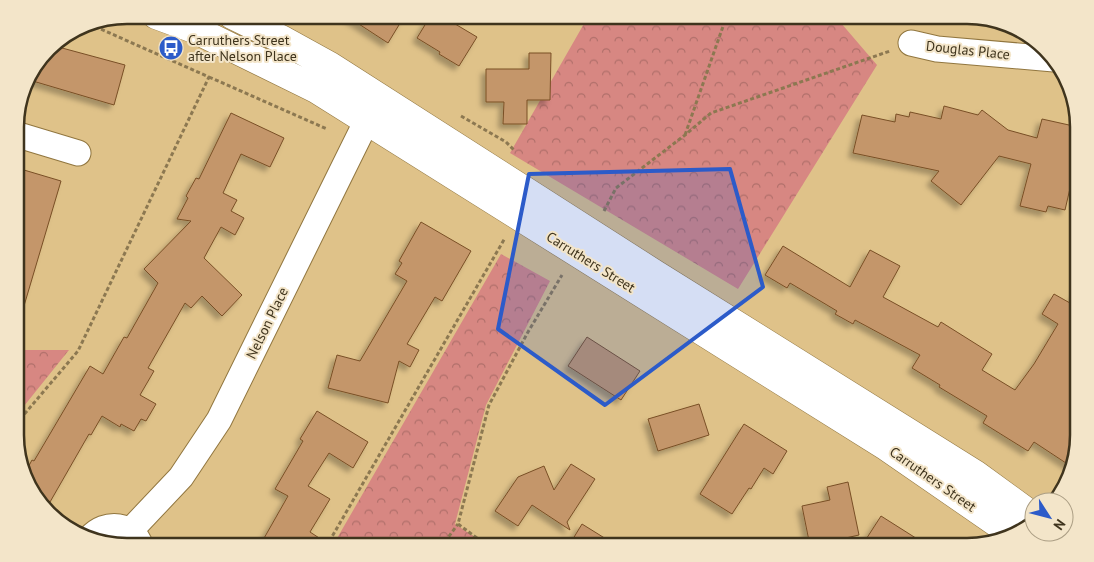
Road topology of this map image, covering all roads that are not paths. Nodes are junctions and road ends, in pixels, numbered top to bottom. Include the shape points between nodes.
1 (180, 24) edge
2 (250, 24) edge
3 (911, 43) road end
4 (1044, 58) edge
5 (372, 109) junction
6 (24, 137) edge
7 (78, 153) dead end
8 (1024, 510) edge
9 (1007, 530) edge
10 (94, 533) edge
11 (134, 538) edge
12 (136, 538) edge

1 - 5 main road, Carruthers Street via 316,89
2 - 5 main road, Carruthers Street via 314,57
3 - 4 street, Douglas Place via 937,49
5 - 8 main road, Carruthers Street via 671,284 975,474
5 - 9 main road, Carruthers Street via 887,447
5 - 12 street, Nelson Place via 219,420
6 - 7 street
10 - 11 street, Nelson Place via 116,526

